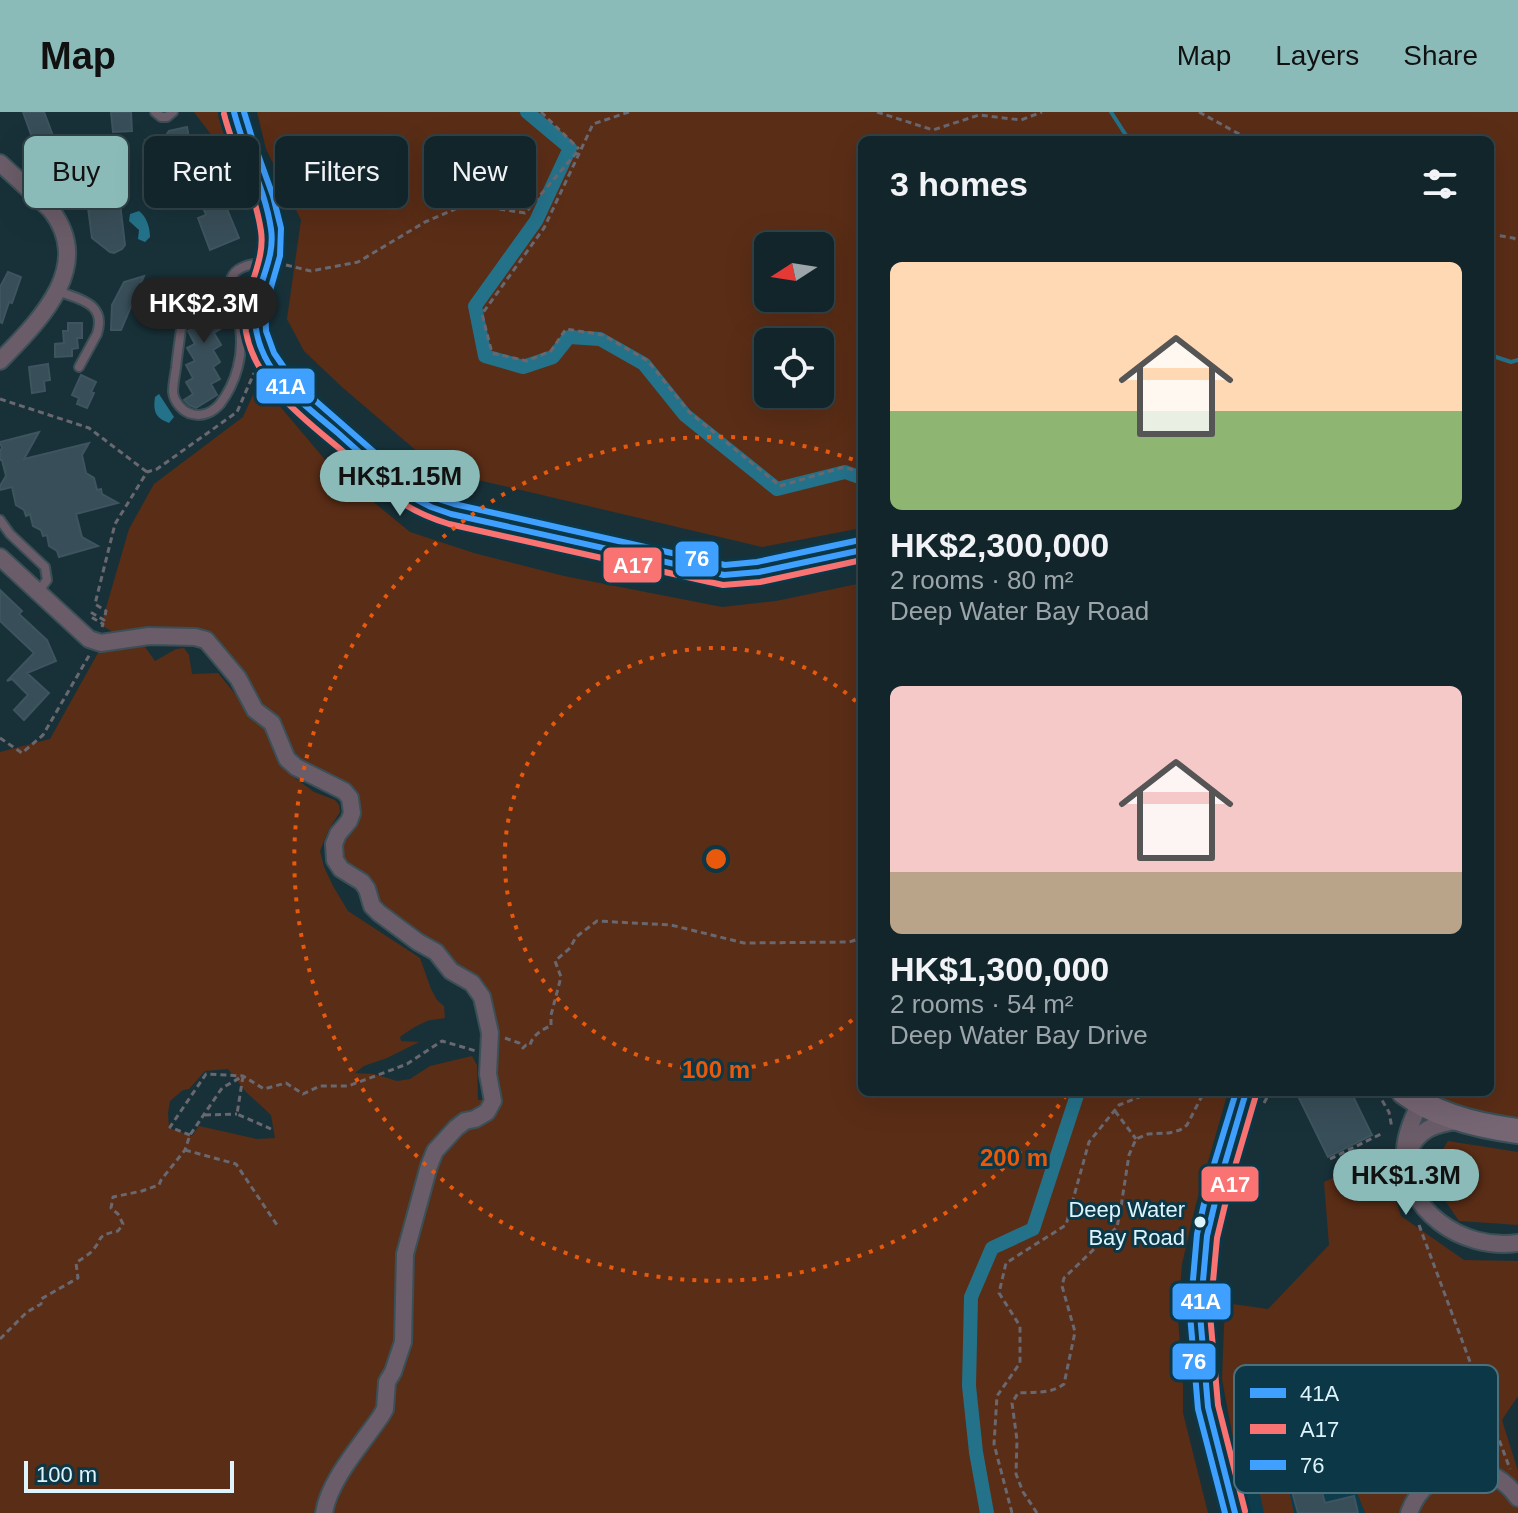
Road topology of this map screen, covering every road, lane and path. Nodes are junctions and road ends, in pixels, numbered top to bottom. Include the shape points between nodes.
1 (155, 112) edge
2 (173, 112) edge
3 (234, 112) edge
4 (541, 112) edge
5 (629, 112) edge
6 (877, 112) edge
7 (1042, 112) edge
8 (1199, 112) edge
9 (1243, 136) edge
10 (579, 149) junction
11 (0, 163) edge
12 (1494, 235) edge
13 (1518, 240) edge
14 (276, 262) junction
15 (57, 291) junction
16 (183, 313) dead end
17 (0, 361) edge
18 (79, 367) dead end
19 (0, 399) edge
20 (858, 472) edge
21 (0, 520) edge
22 (858, 551) edge
23 (0, 557) edge
24 (38, 593) junction
25 (98, 636) junction
26 (0, 738) edge
27 (858, 939) edge
28 (490, 1033) junction
29 (490, 1056) junction
30 (243, 1076) junction
31 (1142, 1096) edge
32 (1202, 1096) edge
33 (1379, 1096) edge
34 (1412, 1097) edge
35 (1252, 1102) edge
36 (1115, 1111) junction
37 (1389, 1112) dead end
38 (237, 1114) junction
39 (203, 1115) junction
40 (1468, 1120) junction
41 (271, 1129) dead end
42 (1518, 1131) edge
43 (1381, 1134) dead end
44 (190, 1135) junction
45 (1136, 1139) junction
46 (185, 1150) junction
47 (1330, 1159) dead end
48 (1405, 1161) junction
49 (1419, 1226) dead end
50 (279, 1228) dead end
51 (1518, 1243) edge
52 (0, 1339) edge
53 (1471, 1365) edge
54 (1498, 1437) edge
55 (1498, 1479) edge
56 (1505, 1483) junction
57 (1420, 1493) edge
58 (1518, 1498) edge
59 (324, 1513) edge
60 (1012, 1513) edge
61 (1037, 1513) edge
62 (1235, 1513) edge
63 (1409, 1513) edge

1 - 2 lane via 161,117
3 - 14 main road via 268,214
4 - 10 path
5 - 10 path via 593,124
6 - 7 path via 933,130 979,115 1021,120
8 - 9 path
10 - 14 path via 525,213 467,204 358,262 311,271
10 - 20 path via 544,228 482,314 492,353 527,361 551,351 566,329 603,335 648,361 689,412 780,486 844,467
11 - 15 street via 62,226 68,253
12 - 13 path
14 - 16 lane via 242,267 230,279 240,331 238,367 218,405 200,415 179,406 173,392
14 - 22 main road via 259,289 255,313 269,367 287,389 423,504 724,575
15 - 17 street via 39,320
15 - 18 lane via 92,305 99,316 99,328
19 - 25 path via 89,428 147,472 115,524 95,604 106,611 104,620 92,613 91,617 103,624
21 - 24 lane via 45,567 47,580
23 - 24 street
24 - 25 street via 84,636
25 - 26 path via 43,735 22,753
25 - 28 street via 108,642 149,636 206,640 238,678 255,710 272,723 287,759 350,798 352,813 334,844 341,869 362,882 379,913 472,983 482,997
27 - 28 path via 744,943 671,925 597,921 555,961 561,977 551,1026 523,1048
28 - 29 street
29 - 30 path via 442,1041 407,1064 348,1086 320,1086 303,1094 286,1083 264,1089
29 - 59 street via 493,1101 487,1112 456,1128 429,1166 405,1254 403,1342 387,1382 385,1409 336,1480
30 - 38 path
30 - 39 path via 222,1088
30 - 44 path via 206,1074 170,1127
31 - 36 path
32 - 45 path via 1180,1130
33 - 37 path
34 - 40 main road
34 - 48 street
35 - 62 main road via 1221,1177 1207,1236 1200,1314 1208,1407
36 - 45 path
36 - 60 path via 1089,1142 1066,1225 1006,1263 999,1293 1020,1326 1020,1363 997,1396 994,1444
38 - 39 path
38 - 41 path
39 - 44 path
40 - 42 main road
40 - 48 street via 1423,1131
43 - 47 path
44 - 46 path
45 - 61 path via 1117,1227 1064,1278 1075,1332 1064,1384 1051,1391 1018,1393 1012,1403 1016,1474
46 - 50 path via 236,1164
46 - 52 path via 159,1185 113,1197 111,1208 123,1224 118,1231 99,1238 76,1263 76,1280 41,1299
48 - 51 street via 1421,1204 1447,1228 1476,1241
49 - 53 path
54 - 56 path via 1510,1469
55 - 56 street
56 - 58 street
57 - 63 street

